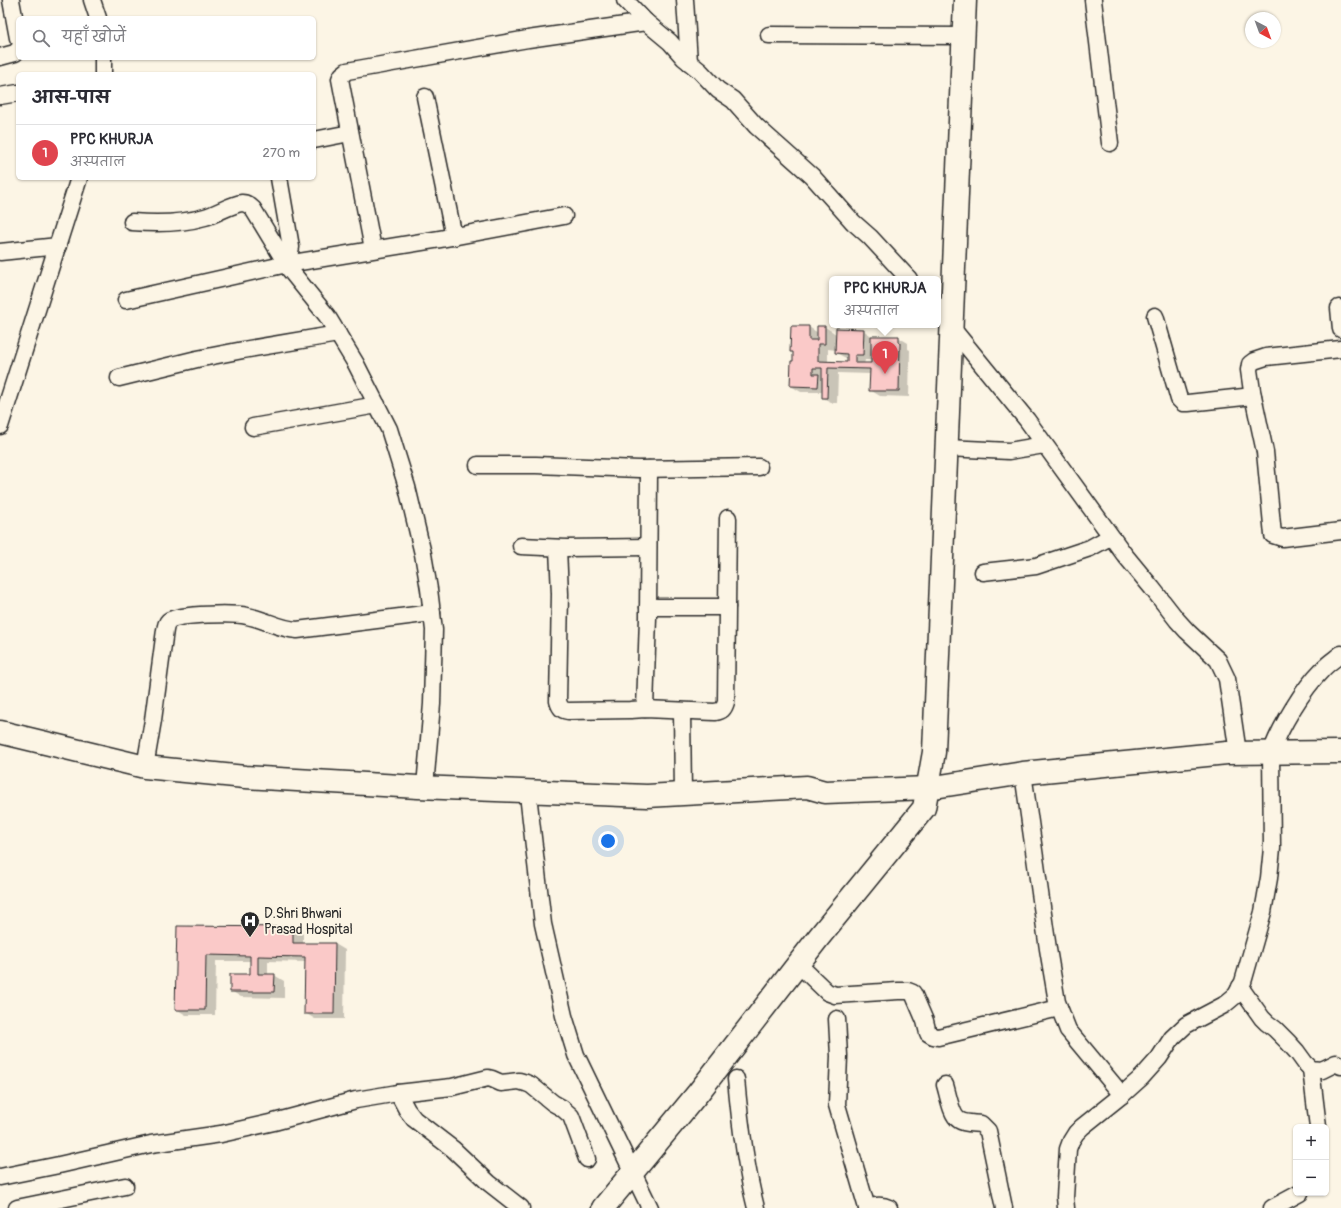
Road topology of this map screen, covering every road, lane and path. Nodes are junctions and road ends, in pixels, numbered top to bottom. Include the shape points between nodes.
1 (11, 0) edge
2 (92, 0) edge
3 (625, 0) edge
4 (685, 0) edge
5 (965, 0) edge
6 (1093, 0) edge
7 (97, 16) edge
8 (646, 22) junction
9 (16, 27) edge
10 (769, 35) dead end
11 (964, 36) junction
12 (16, 52) edge
13 (0, 57) edge
14 (103, 60) edge
15 (689, 62) junction
16 (103, 72) edge
17 (16, 94) edge
18 (0, 96) edge
19 (425, 97) dead end
20 (350, 133) junction
21 (316, 140) edge
22 (1110, 143) dead end
23 (78, 180) edge
24 (279, 180) edge
25 (564, 216) dead end
26 (132, 222) dead end
27 (454, 237) junction
28 (58, 246) junction
29 (373, 249) junction
30 (0, 252) edge
31 (285, 261) junction
32 (906, 276) edge
33 (126, 300) dead end
34 (1339, 308) dead end
35 (1155, 316) dead end
36 (947, 318) edge
37 (1341, 329) edge
38 (338, 334) junction
39 (1341, 349) edge
40 (119, 378) dead end
41 (1253, 396) junction
42 (377, 405) junction
43 (0, 426) edge
44 (253, 427) dead end
45 (1044, 445) junction
46 (947, 448) junction
47 (478, 465) dead end
48 (759, 467) dead end
49 (649, 469) junction
50 (728, 518) dead end
51 (1341, 531) edge
52 (1110, 537) junction
53 (521, 546) dead end
54 (648, 547) junction
55 (558, 548) junction
56 (983, 572) dead end
57 (648, 607) junction
58 (727, 607) junction
59 (432, 613) junction
60 (1341, 654) edge
61 (645, 709) junction
62 (682, 711) junction
63 (0, 732) edge
64 (0, 744) edge
65 (1271, 752) junction
66 (1341, 752) edge
67 (1238, 753) junction
68 (145, 768) junction
69 (1023, 773) junction
70 (425, 787) junction
71 (928, 788) junction
72 (825, 792) junction
73 (683, 794) junction
74 (529, 803) junction
75 (798, 964) junction
76 (1240, 987) junction
77 (1059, 1008) junction
78 (837, 1019) dead end
79 (1341, 1066) edge
80 (1311, 1069) junction
81 (736, 1079) dead end
82 (945, 1085) dead end
83 (398, 1093) junction
84 (1122, 1095) junction
85 (1318, 1124) edge
86 (587, 1159) dead end
87 (633, 1172) junction
88 (0, 1177) edge
89 (125, 1186) dead end
90 (1294, 1196) edge
91 (1062, 1207) edge
92 (17, 1208) edge
93 (521, 1208) edge
94 (603, 1208) edge
95 (650, 1208) edge
96 (756, 1208) edge
97 (867, 1208) edge
98 (889, 1208) edge
99 (1004, 1208) edge
100 (1272, 1208) edge

1 - 9 street
2 - 7 street
3 - 8 street
4 - 15 street
5 - 11 street
6 - 22 street
8 - 15 street
8 - 20 street via 347,70 340,79
10 - 11 street
11 - 36 street
12 - 13 street
14 - 16 street
15 - 32 street via 718,90 733,100 756,126 812,176
17 - 18 street
19 - 27 street
20 - 21 street
20 - 29 street
23 - 28 street
24 - 31 street via 291,247
25 - 27 street
26 - 31 street via 160,224 192,220 243,203 248,204
27 - 29 street
28 - 30 street
28 - 43 street
29 - 31 street
31 - 33 street
31 - 38 street
34 - 37 street
35 - 41 street via 1179,398 1183,403
36 - 45 street
36 - 46 street
38 - 40 street via 197,359
38 - 42 street
39 - 41 street via 1258,359 1250,364 1248,370
41 - 51 street via 1265,452 1273,536 1282,538
42 - 44 street
42 - 59 street via 389,428 407,487 423,554
45 - 46 street via 1009,451
45 - 52 street
46 - 71 street via 934,752
47 - 49 street
48 - 49 street
49 - 54 street
50 - 58 street
52 - 56 street via 1090,548 1036,566
52 - 67 street via 1187,632 1218,660 1227,679
53 - 55 street
54 - 55 street
54 - 57 street
55 - 61 street via 558,702 562,710
57 - 58 street
57 - 61 street
58 - 62 street via 724,708 715,712
59 - 68 street via 297,630 287,630 241,615 202,615 168,620
59 - 70 street via 432,704
60 - 65 street via 1312,681
61 - 62 street
62 - 73 street
63 - 68 street
64 - 74 street via 123,776 188,785
65 - 66 street
65 - 67 street
65 - 76 street via 1272,848 1269,878 1263,912
67 - 69 street
68 - 70 street via 245,777
69 - 71 street
69 - 77 street
70 - 73 street via 647,796
71 - 72 street
71 - 75 street via 924,808
72 - 73 street via 807,787
72 - 74 street via 806,801 648,808
74 - 87 street via 543,924 564,1016 576,1055
75 - 77 street via 827,992 835,995 898,991 913,993 928,1033 938,1037
75 - 87 street
76 - 80 street via 1262,1018 1287,1041
76 - 84 street via 1236,995 1224,1005 1186,1025 1172,1038 1142,1077
77 - 84 street via 1068,1030
78 - 97 street via 837,1105
79 - 80 street via 1336,1063 1322,1070
80 - 85 street
81 - 96 street via 742,1141
82 - 99 street via 958,1120 981,1124 988,1131
83 - 86 street via 452,1087 488,1078 501,1083 526,1083 568,1112
83 - 88 street via 356,1100 221,1134 151,1144
83 - 93 street via 414,1119
84 - 91 street via 1082,1127 1071,1140
87 - 94 street
87 - 95 street
89 - 92 street
90 - 100 street
97 - 98 street via 878,1205

